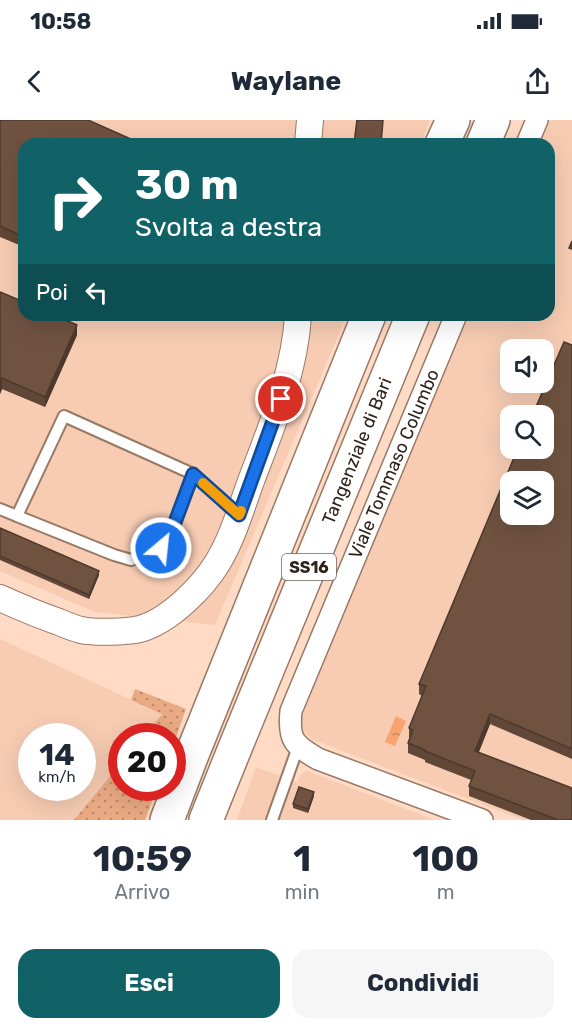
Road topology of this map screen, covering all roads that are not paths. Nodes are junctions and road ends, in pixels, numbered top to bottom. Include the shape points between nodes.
1 (310, 120) edge
2 (439, 120) edge
3 (453, 120) edge
4 (493, 120) edge
5 (537, 120) edge
6 (308, 138) edge
7 (432, 138) edge
8 (445, 138) edge
9 (486, 138) edge
10 (530, 138) edge
11 (298, 321) edge
12 (367, 321) edge
13 (411, 321) edge
14 (454, 321) edge
15 (193, 474) junction
16 (0, 508) edge
17 (239, 515) junction
18 (17, 516) junction
19 (0, 598) edge
20 (237, 645) junction
21 (185, 723) edge
22 (298, 747) junction
23 (156, 801) edge
24 (149, 820) edge
25 (167, 820) edge
26 (206, 820) edge
27 (272, 820) edge
28 (482, 820) edge

1 - 6 street
2 - 7 highway
3 - 8 highway
4 - 9 highway
5 - 10 street
11 - 17 street via 286,382
12 - 20 highway, SS16
13 - 26 highway, Tangenziale di Bari / SS16
14 - 22 street, Viale Tommaso Columbo via 291,711 289,729
15 - 17 lane
15 - 18 lane via 171,533 161,548 131,560
15 - 18 lane via 64,416
16 - 18 lane
17 - 19 street via 218,562 195,593 141,628 116,632 82,630
20 - 21 highway
20 - 25 highway, SS16
22 - 27 lane
22 - 28 street via 318,759
23 - 24 highway

